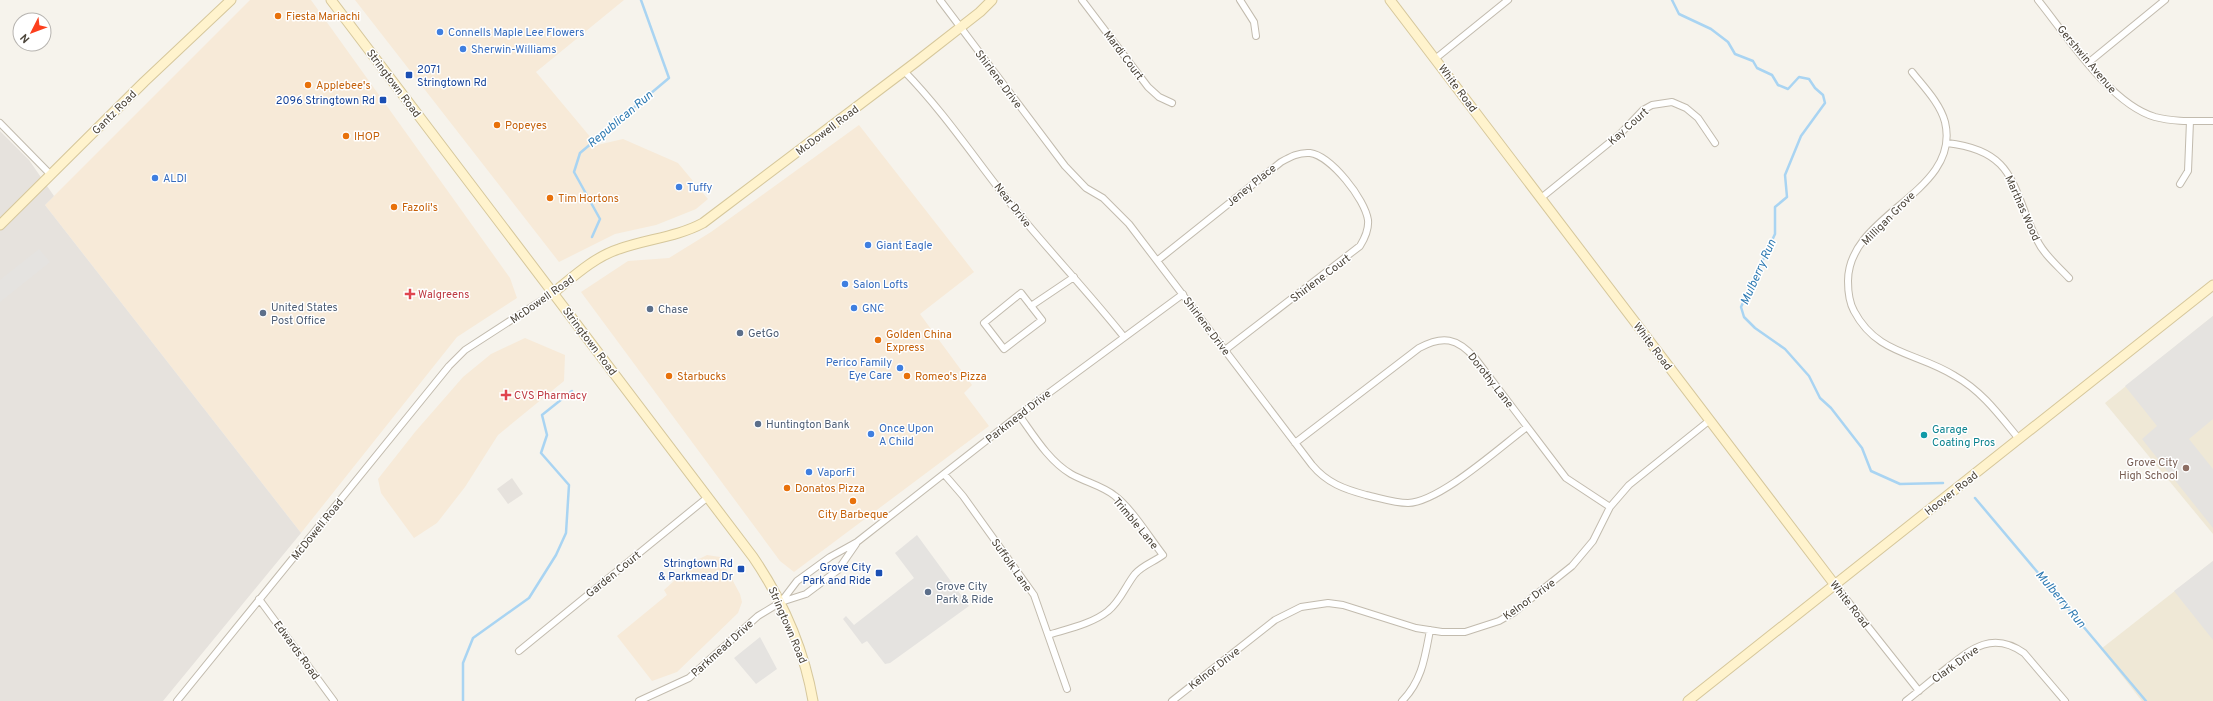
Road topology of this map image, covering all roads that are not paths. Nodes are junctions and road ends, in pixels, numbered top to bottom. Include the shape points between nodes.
1 (231, 0) edge
2 (331, 0) edge
3 (940, 0) edge
4 (992, 0) edge
5 (1082, 0) edge
6 (1240, 0) edge
7 (1390, 0) edge
8 (1508, 0) edge
9 (2038, 0) edge
10 (2165, 0) edge
11 (960, 28) junction
12 (1256, 36) dead end
13 (1435, 59) junction
14 (2088, 63) junction
15 (904, 71) junction
16 (1912, 72) dead end
17 (1172, 103) dead end
18 (2190, 121) junction
19 (2213, 121) edge
20 (0, 123) edge
21 (1716, 143) dead end
22 (1947, 143) junction
23 (50, 175) junction
24 (1348, 184) joint
25 (2180, 184) dead end
26 (1541, 198) junction
27 (0, 225) edge
28 (1158, 260) junction
29 (1074, 277) junction
30 (2069, 278) dead end
31 (2213, 285) edge
32 (553, 293) junction
33 (1183, 294) junction
34 (1031, 306) junction
35 (1124, 337) junction
36 (1225, 350) junction
37 (1019, 415) junction
38 (1710, 420) junction
39 (1527, 427) junction
40 (2019, 439) junction
41 (1295, 443) junction
42 (944, 474) junction
43 (708, 497) junction
44 (1610, 507) junction
45 (857, 542) junction
46 (1835, 585) junction
47 (259, 599) junction
48 (781, 602) junction
49 (1430, 630) junction
50 (1048, 635) junction
51 (519, 651) dead end
52 (1067, 689) dead end
53 (1919, 691) junction
54 (177, 701) edge
55 (334, 701) edge
56 (639, 701) edge
57 (813, 701) edge
58 (1172, 701) edge
59 (1402, 701) edge
60 (1688, 701) edge
61 (1906, 701) edge
62 (2065, 701) edge

1 - 23 main road, Gantz Road
2 - 32 main road, Stringtown Road
3 - 11 street, Shirlene Drive
4 - 11 main road, McDowell Road
5 - 17 street, Mardi Court via 1148,87 1159,97
6 - 12 street via 1254,22
7 - 13 main road, White Road
8 - 13 street
9 - 14 street, Gershwin Avenue
10 - 14 street
11 - 15 main road, McDowell Road
11 - 28 street, Shirlene Drive via 1065,166 1086,188 1103,198 1129,224
13 - 26 main road, White Road
14 - 18 street, Gershwin Avenue via 2106,84 2137,109 2170,120
15 - 29 street, Near Drive via 940,111 1013,207
15 - 32 main road, McDowell Road via 703,223 680,233 618,249 591,263
16 - 22 street, Milligan Grove via 1941,111 1945,121
18 - 19 street, Gershwin Avenue
18 - 25 street via 2188,171
20 - 23 street
21 - 26 street, Kay Court via 1698,118 1686,108 1672,102 1652,105
22 - 30 street, Marthas Wood via 1963,144 1984,152 2003,167 2015,185 2038,242
22 - 40 street, Milligan Grove via 1941,161 1930,177 1861,242 1848,275 1850,298 1858,318 1871,336 1955,376 1976,391
23 - 27 main road, Gantz Road
24 - 28 street, Jeney Place via 1323,158 1309,153 1299,153 1281,162
24 - 36 street, Shirlene Court via 1361,202 1368,220 1365,238 1360,246
26 - 38 main road, White Road
28 - 33 street, Shirlene Drive
29 - 34 street
29 - 35 street, Near Drive
31 - 40 main road, Hoover Road
32 - 43 main road, Stringtown Road
32 - 47 street, McDowell Road via 465,350 449,366
33 - 35 street, Parkmead Drive
33 - 36 street, Shirlene Drive
34 - 34 street via 1021,294 984,323 1004,349 1042,320
35 - 37 street, Parkmead Drive
36 - 41 street, Shirlene Drive
37 - 42 street, Parkmead Drive
37 - 50 street, Trimble Lane via 1047,454 1059,466 1115,495 1163,555 1135,574 1109,611 1072,628
38 - 44 street, Kelnor Drive via 1629,485
38 - 46 main road, White Road
39 - 41 street, Shirlene Drive via 1444,490 1432,497 1409,503 1396,502 1335,485 1318,473
39 - 41 street, Dorothy Lane via 1465,347 1444,339 1419,348
39 - 44 street, Dorothy Lane via 1566,478
40 - 46 main road, Hoover Road
42 - 45 street, Parkmead Drive
42 - 50 street, Suffolk Lane via 1028,585
43 - 48 main road, Stringtown Road via 753,557
43 - 51 street, Garden Court
44 - 49 street, Kelnor Drive via 1593,541 1572,566 1513,613 1488,626 1465,632
45 - 48 street, Parkmead Drive via 830,556 798,580
45 - 48 street, Parkmead Drive via 838,570 806,594
46 - 53 street, White Road
46 - 60 main road, Hoover Road
47 - 54 street, McDowell Road
47 - 55 street, Edwards Road
48 - 56 street, Parkmead Drive via 758,616 689,678
48 - 57 main road, Stringtown Road via 807,670
49 - 58 street, Kelnor Drive via 1343,605 1328,603 1301,607 1275,620
49 - 59 street via 1422,671 1418,681
50 - 52 street, Suffolk Lane
53 - 61 street, Clark Drive
53 - 62 street, Clark Drive via 1974,648 1995,642 2016,647 2024,653

